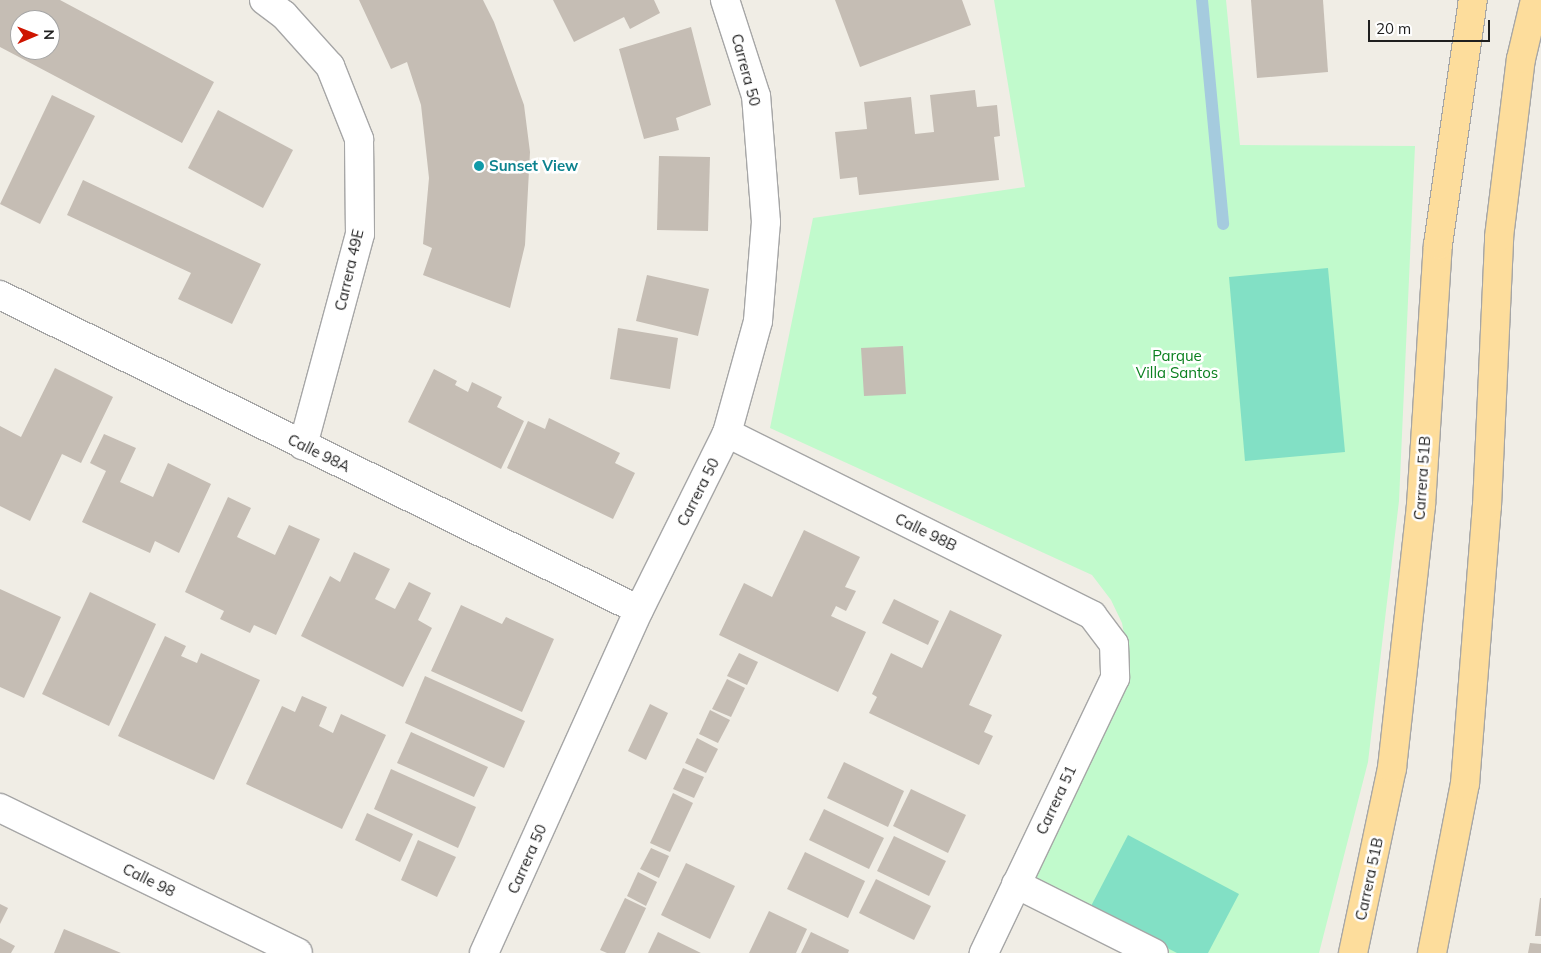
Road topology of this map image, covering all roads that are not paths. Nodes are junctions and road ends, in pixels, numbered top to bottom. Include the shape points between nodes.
1 (264, 0) edge
2 (725, 0) edge
3 (1473, 0) edge
4 (1535, 0) edge
5 (0, 295) edge
6 (727, 433) junction
7 (303, 445) junction
8 (639, 610) junction
9 (1114, 644) joint
10 (0, 808) edge
11 (1016, 884) junction
12 (298, 953) edge
13 (484, 953) edge
14 (984, 953) edge
15 (1154, 953) edge
16 (1353, 953) edge
17 (1432, 953) edge

1 - 7 street, Carrera 49E via 284,15 330,66 359,139 360,234
2 - 6 street, Carrera 50 via 756,96 766,222 758,321
3 - 16 main road, Carrera 51B via 1438,245 1421,505 1392,768
4 - 17 main road via 1521,59 1499,237 1487,506 1465,784
5 - 7 street, Calle 98A
6 - 8 street, Carrera 50
6 - 9 street, Calle 98B via 1092,614
7 - 8 street, Calle 98A
8 - 13 street, Carrera 50
9 - 11 street, Carrera 51 via 1115,678
10 - 12 street, Calle 98
11 - 14 street, Carrera 51
11 - 15 street

